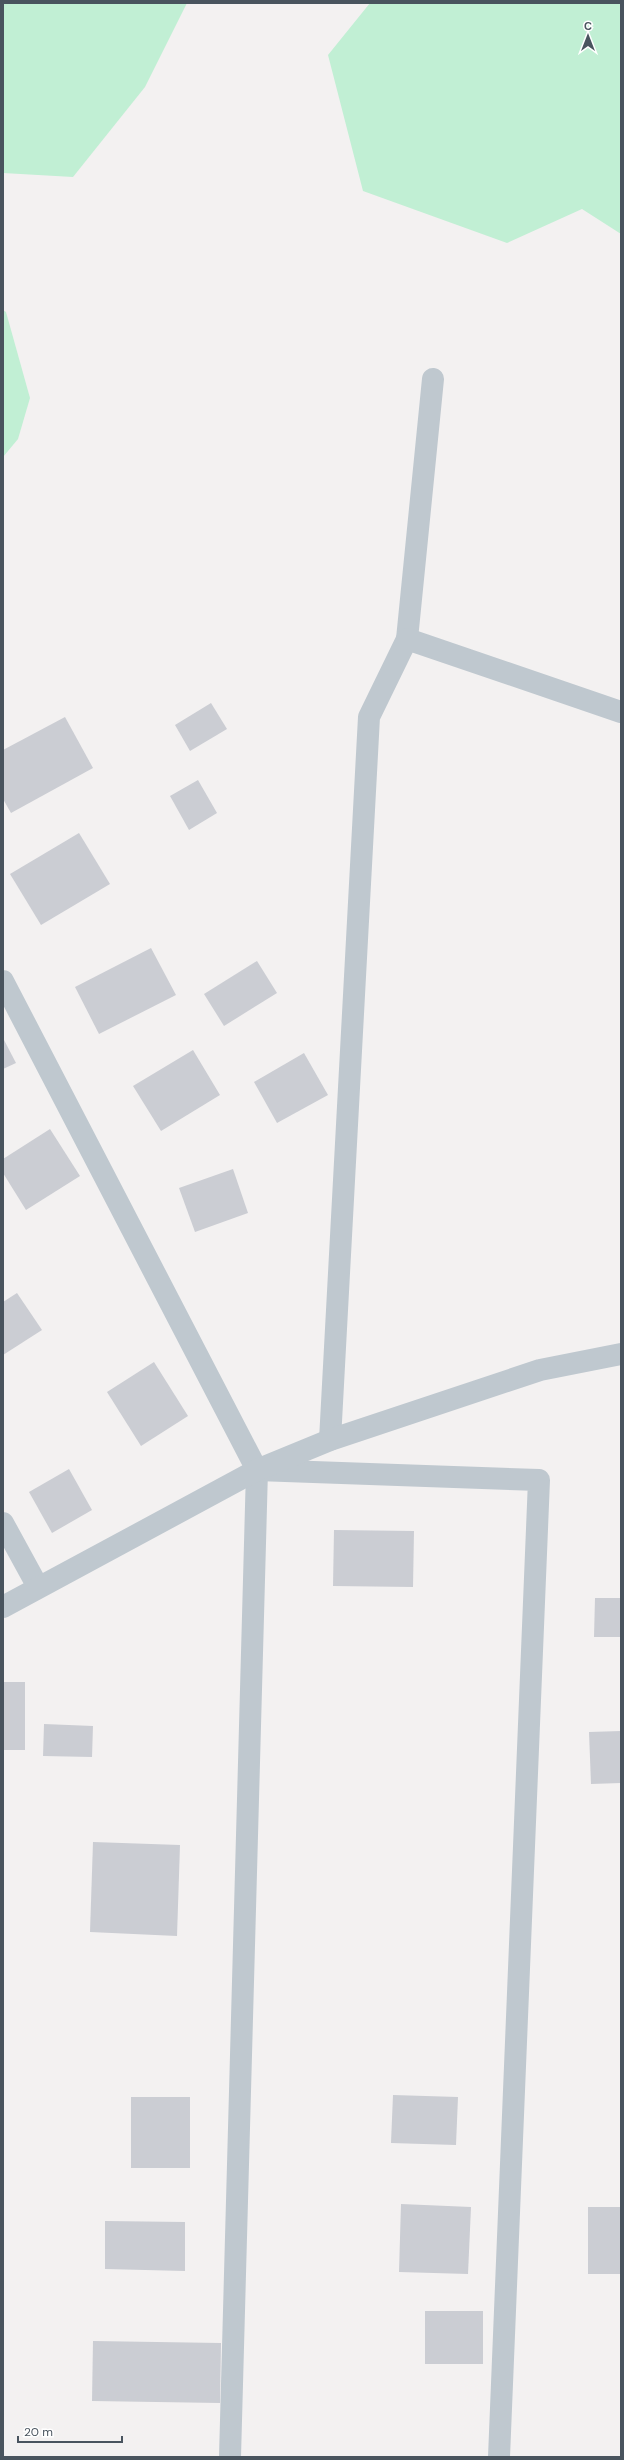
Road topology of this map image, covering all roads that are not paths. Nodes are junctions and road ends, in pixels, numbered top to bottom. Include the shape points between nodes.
1 (433, 379) dead end
2 (407, 639) junction
3 (621, 712) edge
4 (3, 981) edge
5 (621, 1354) edge
6 (330, 1440) junction
7 (257, 1470) junction
8 (3, 1523) edge
9 (38, 1587) junction
10 (3, 1607) edge
11 (230, 2457) edge
12 (499, 2457) edge

1 - 2 lane
2 - 3 lane
2 - 6 lane via 369,717
4 - 7 lane
5 - 6 lane via 540,1370
6 - 7 lane
7 - 9 lane
7 - 11 lane
7 - 12 lane via 539,1480
8 - 9 lane
9 - 10 lane

